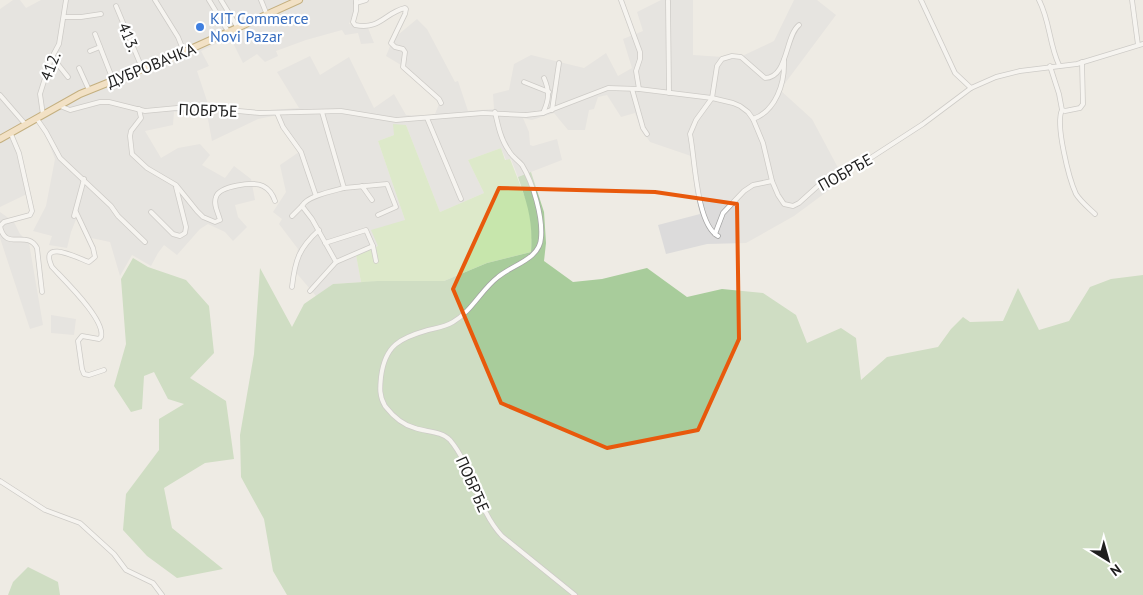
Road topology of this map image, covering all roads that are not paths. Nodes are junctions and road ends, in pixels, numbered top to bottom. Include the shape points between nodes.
1 (66, 0) edge
2 (155, 0) edge
3 (209, 0) edge
4 (222, 0) edge
5 (261, 0) edge
6 (299, 0) edge
7 (366, 0) edge
8 (620, 0) edge
9 (921, 0) edge
10 (1039, 0) edge
11 (1132, 0) edge
12 (668, 1) edge
13 (356, 2) edge
14 (116, 6) dead end
15 (101, 14) dead end
16 (267, 15) junction
17 (64, 17) junction
18 (799, 26) dead end
19 (238, 28) junction
20 (229, 32) junction
21 (95, 34) dead end
22 (1141, 44) edge
23 (100, 47) junction
24 (90, 51) dead end
25 (184, 52) junction
26 (52, 57) junction
27 (784, 60) junction
28 (1082, 62) junction
29 (559, 64) dead end
30 (1059, 65) junction
31 (1050, 66) junction
32 (78, 68) dead end
33 (142, 68) junction
34 (68, 76) dead end
35 (544, 78) dead end
36 (114, 80) junction
37 (524, 82) dead end
38 (971, 88) junction
39 (632, 89) junction
40 (639, 89) junction
41 (89, 90) junction
42 (549, 92) junction
43 (669, 93) junction
44 (0, 95) edge
45 (712, 98) junction
46 (441, 102) dead end
47 (58, 106) junction
48 (139, 109) junction
49 (552, 110) junction
50 (1062, 110) junction
51 (322, 112) junction
52 (495, 112) junction
53 (277, 113) junction
54 (543, 113) junction
55 (43, 115) junction
56 (427, 118) junction
57 (36, 119) junction
58 (753, 119) junction
59 (26, 124) junction
60 (11, 134) junction
61 (647, 134) dead end
62 (0, 139) edge
63 (84, 179) junction
64 (772, 181) junction
65 (176, 185) junction
66 (362, 186) junction
67 (344, 188) junction
68 (316, 196) junction
69 (461, 199) dead end
70 (372, 200) dead end
71 (275, 201) dead end
72 (302, 206) junction
73 (76, 212) junction
74 (150, 212) dead end
75 (1095, 214) dead end
76 (378, 215) dead end
77 (74, 216) dead end
78 (292, 216) dead end
79 (318, 230) junction
80 (145, 242) dead end
81 (325, 243) junction
82 (373, 246) junction
83 (376, 261) dead end
84 (336, 262) junction
85 (292, 287) dead end
86 (310, 291) dead end
87 (42, 292) dead end
88 (104, 370) dead end
89 (0, 481) edge
90 (162, 595) edge
91 (575, 595) edge

1 - 17 street, 412.
2 - 25 street
3 - 20 street
4 - 19 street
5 - 16 street
6 - 16 main road, ДУБРОВАЧКА
7 - 13 street
8 - 40 street via 641,54 636,71
9 - 38 street via 955,73
10 - 30 street via 1046,14 1050,40
11 - 22 street, ПОБРЂЕ
12 - 43 street
13 - 46 street via 353,22 359,26 372,26 405,8 391,43 405,52 402,66
14 - 33 street, 413.
15 - 17 street
16 - 19 main road, ДУБРОВАЧКА
17 - 26 street, 412. via 59,44
18 - 27 street via 793,32
19 - 20 main road, ДУБРОВАЧКА
20 - 25 main road, ДУБРОВАЧКА
21 - 23 street, 413.
22 - 28 street, ПОБРЂЕ
23 - 24 street
23 - 36 street, 413.
25 - 33 main road, ДУБРОВАЧКА
26 - 34 street
26 - 55 street, 412. via 40,94
27 - 45 street via 775,75 765,78 741,57 722,59 717,66
27 - 58 street via 778,94 764,113
28 - 30 street, ПОБРЂЕ
28 - 50 street via 1083,104 1080,108
29 - 49 street
30 - 31 street, ПОБРЂЕ
31 - 38 street, ПОБРЂЕ via 996,77
31 - 50 street
32 - 41 street
33 - 36 main road, ДУБРОВАЧКА
35 - 42 street
36 - 41 main road, ДУБРОВАЧКА
37 - 42 street
38 - 64 street, ПОБРЂЕ via 924,124 869,159 820,184 799,204 784,204
39 - 40 street, ПОБРЂЕ
39 - 49 street, ПОБРЂЕ via 608,88
39 - 61 street
40 - 43 street, ПОБРЂЕ
41 - 47 main road, ДУБРОВАЧКА
42 - 54 street
43 - 45 street, ПОБРЂЕ
44 - 59 street
45 - 58 street, ПОБРЂЕ via 740,106
45 - 64 street via 690,134 698,192 706,219 716,235 723,213 744,191 753,185
47 - 48 street, ПОБРЂЕ via 70,110 109,102
47 - 55 main road, ДУБРОВАЧКА
48 - 53 street, ПОБРЂЕ
48 - 65 street via 142,118 130,136 132,154 147,168
49 - 54 street, ПОБРЂЕ
50 - 75 street via 1059,118 1070,176 1077,195
51 - 53 street, ПОБРЂЕ
51 - 56 street, ПОБРЂЕ via 341,111 396,120
51 - 67 street
52 - 54 street, ПОБРЂЕ
52 - 56 street, ПОБРЂЕ
52 - 91 street, ПОБРЂЕ via 498,129 532,188 540,218 540,242 534,254 489,284 460,318 394,344 384,362 380,393 390,412 407,425 449,438 469,470 492,525
53 - 68 street via 283,128 301,152
55 - 57 main road, ДУБРОВАЧКА
56 - 69 street
57 - 59 main road, ДУБРОВАЧКА
57 - 63 street via 58,154
58 - 64 street, ПОБРЂЕ via 763,143
59 - 60 main road, ДУБРОВАЧКА
60 - 62 main road, ДУБРОВАЧКА
60 - 87 street via 19,153 32,211 30,215 0,226 5,238 26,239 37,248
63 - 73 street
63 - 80 street
65 - 71 street via 203,217 214,222 220,220 215,201 222,189 256,183 264,186
65 - 74 street via 185,233 180,236 173,234
66 - 67 street
66 - 70 street
66 - 76 street via 387,184 396,207
67 - 68 street
68 - 72 street
72 - 78 street
72 - 79 street
73 - 77 street
73 - 88 street via 95,257 89,262 70,253 56,252 49,257 52,267 89,309 102,330 99,339 82,336 78,341 84,374
79 - 81 street
79 - 85 street via 299,252
81 - 82 street via 366,230
81 - 84 street
82 - 83 street
82 - 84 street
84 - 86 street
89 - 90 street via 45,510 80,523 114,554 126,570 153,583

